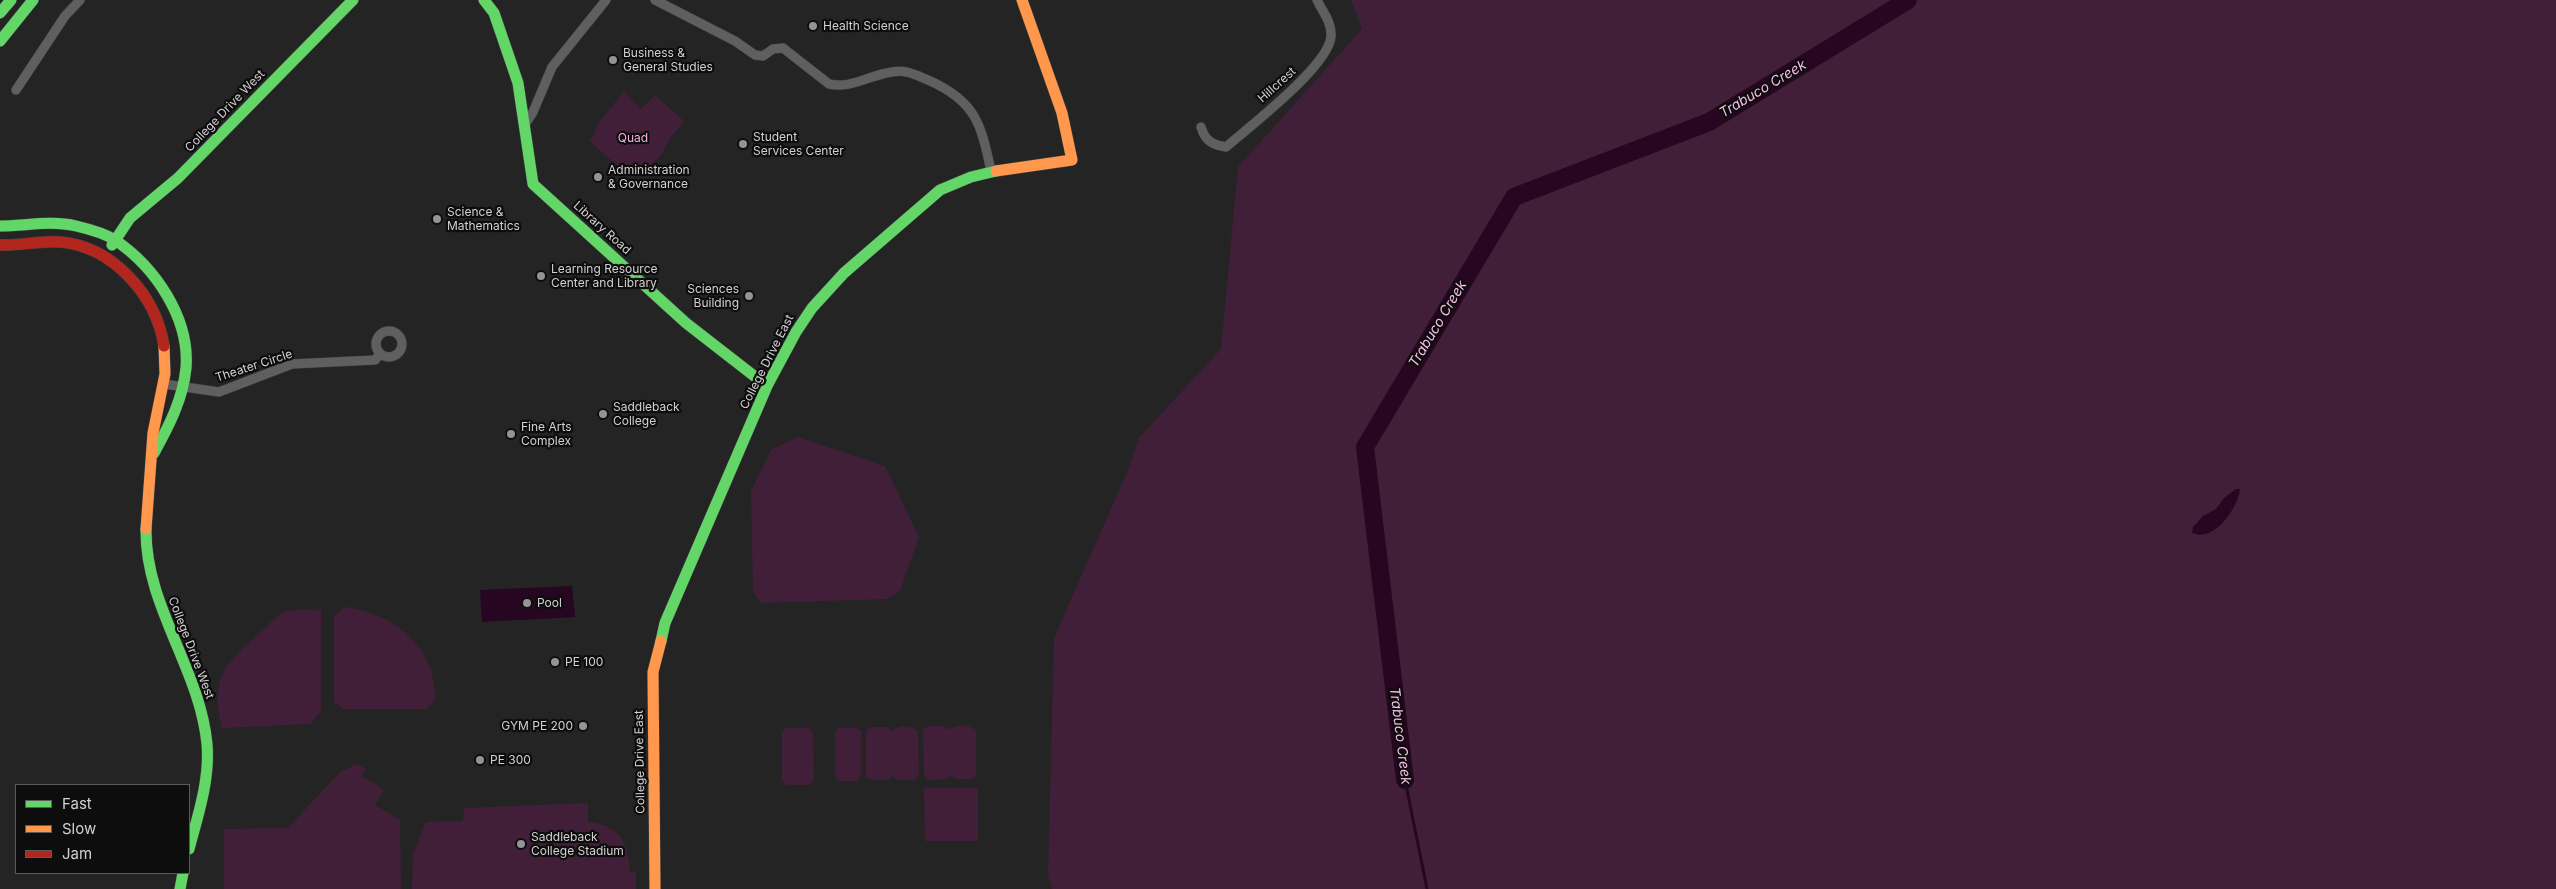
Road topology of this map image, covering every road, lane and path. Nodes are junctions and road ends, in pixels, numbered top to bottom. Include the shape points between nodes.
1 (11, 0) edge
2 (32, 0) edge
3 (80, 0) edge
4 (353, 0) edge
5 (484, 0) edge
6 (606, 0) edge
7 (655, 0) edge
8 (1022, 0) edge
9 (1317, 0) edge
10 (0, 14) edge
11 (0, 41) edge
12 (16, 90) dead end
13 (524, 126) junction
14 (1201, 127) dead end
15 (991, 172) junction
16 (0, 226) edge
17 (115, 240) junction
18 (0, 245) edge
19 (105, 256) junction
20 (380, 354) dead end
21 (164, 384) junction
22 (767, 386) junction
23 (183, 387) junction
24 (152, 455) junction
25 (190, 845) edge
26 (183, 874) edge
27 (180, 889) edge
28 (655, 889) edge

1 - 10 street
2 - 11 street
3 - 12 street via 65,16
4 - 17 street, College Drive West via 178,178 130,218
5 - 13 street, Library Road via 494,13 517,78
6 - 13 street via 552,67
7 - 15 street via 735,40 755,56 783,48 829,84 850,85 899,71 944,87 956,94 974,113 983,131
8 - 15 street, College Drive East via 1062,113 1072,160
9 - 14 street, Hillcrest via 1332,36 1315,67 1226,147 1212,145
13 - 22 street, Library Road via 533,184 686,323
15 - 22 street, College Drive East via 940,190 844,273 812,308
16 - 17 street, College Drive West via 60,223 86,228
17 - 19 street, College Drive West
17 - 23 street, College Drive West via 157,279 172,304 182,334 186,365
18 - 19 street, College Drive West via 61,242
19 - 21 street, College Drive West via 137,286 159,323 166,351
20 - 23 street, Theater Circle via 375,360 292,364 218,392
21 - 23 street, Theater Circle
21 - 24 street, College Drive West via 153,433
22 - 28 street, College Drive East via 658,646 653,672
23 - 24 street, College Drive West
24 - 25 street, College Drive West via 146,508 146,547 153,588 191,682 207,745 205,780
26 - 27 street

